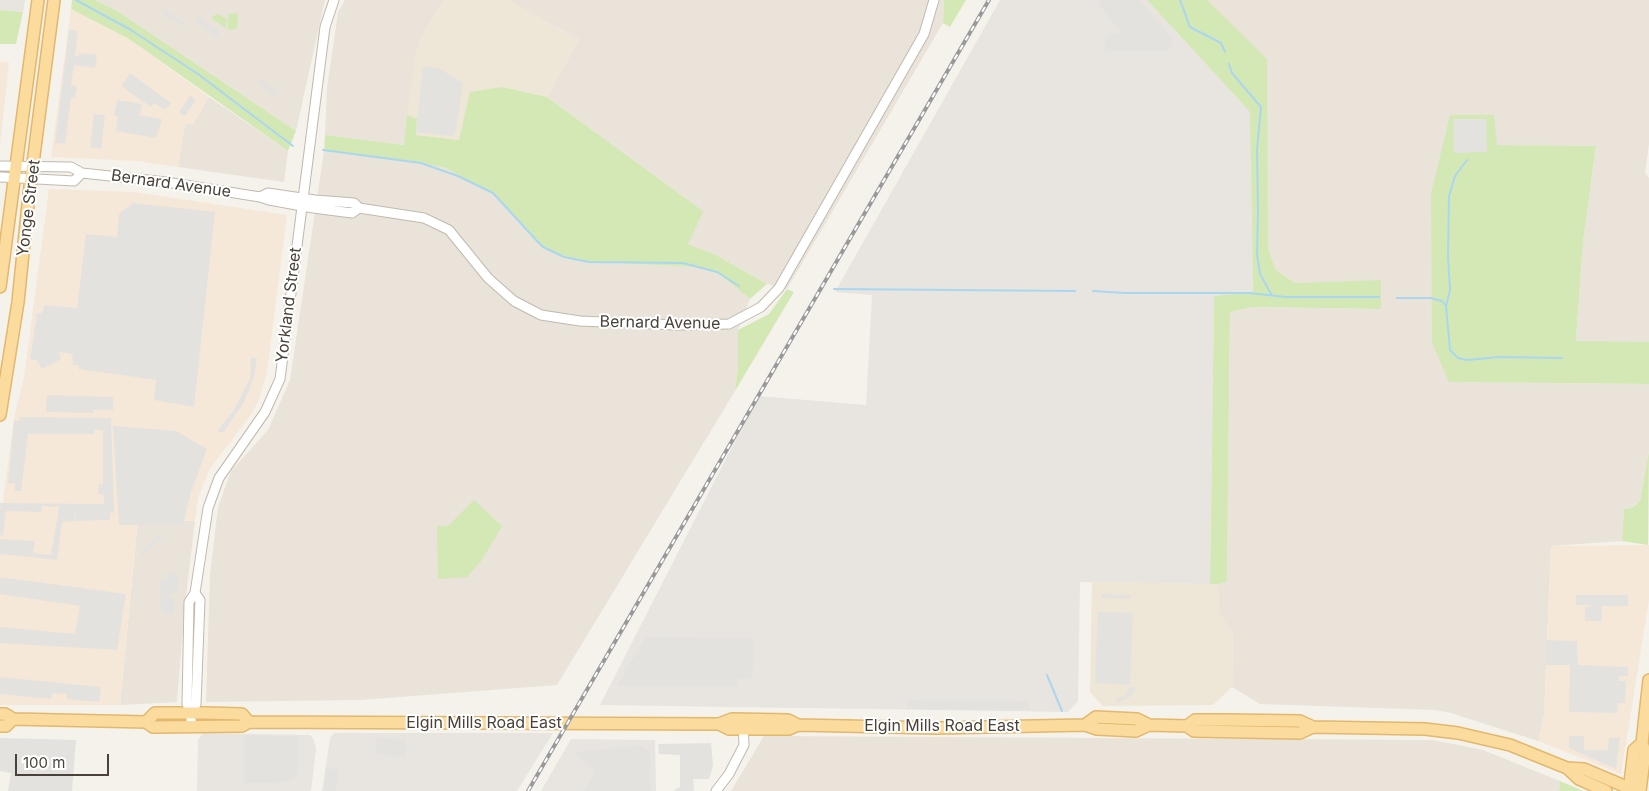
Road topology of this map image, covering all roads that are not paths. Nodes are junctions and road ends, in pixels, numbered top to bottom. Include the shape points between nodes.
1 (38, 0) edge
2 (54, 0) edge
3 (334, 0) edge
4 (934, 0) edge
5 (15, 165) junction
6 (0, 166) edge
7 (33, 166) junction
8 (82, 173) junction
9 (0, 177) edge
10 (14, 177) junction
11 (31, 178) junction
12 (302, 201) junction
13 (0, 287) edge
14 (0, 415) edge
15 (1649, 680) edge
16 (191, 713) junction
17 (0, 714) edge
18 (13, 719) junction
19 (146, 722) junction
20 (249, 722) junction
21 (743, 724) junction
22 (0, 726) edge
23 (192, 727) junction
24 (1567, 768) junction
25 (1633, 790) edge
26 (716, 791) edge
27 (1606, 791) edge

1 - 5 main road, Yonge Street
2 - 7 main road, Yonge Street
3 - 12 street, Yorkland Street via 325,27
4 - 12 street, Bernard Avenue via 924,34 779,288 761,307 729,324 580,321 541,314 514,301 488,278 449,230 424,218 359,208 352,213
5 - 6 street, Bernard Avenue
5 - 7 street, Bernard Avenue
5 - 10 main road, Yonge Street
7 - 8 street, Bernard Avenue via 71,168
7 - 11 main road, Yonge Street
8 - 11 street, Bernard Avenue via 74,181
8 - 12 street, Bernard Avenue via 130,177 269,200
9 - 10 street, Bernard Avenue
10 - 11 street, Bernard Avenue
10 - 13 main road, Yonge Street
11 - 14 main road, Yonge Street via 18,302
12 - 16 street, Yorkland Street via 280,380 266,412 219,478 208,508 195,593 200,600 196,704
15 - 25 main road via 1642,743 1645,752
16 - 19 main road, Elgin Mills Road East via 155,712
16 - 20 main road, Elgin Mills Road East via 242,714
16 - 23 street, Yorkland Street
17 - 18 main road, Elgin Mills Road East
18 - 19 main road, Elgin Mills Road East
18 - 22 main road, Elgin Mills Road East via 6,726
19 - 23 main road, Elgin Mills Road East via 153,727
20 - 21 main road, Elgin Mills Road East via 719,724 729,729
20 - 23 main road, Elgin Mills Road East via 242,726
21 - 24 main road, Elgin Mills Road East via 788,720 798,725 937,728 1085,725 1097,729 1136,731 1149,725 1187,726 1194,731 1300,733 1313,728 1425,729 1510,745
21 - 26 street via 744,745
24 - 25 main road, Elgin Mills Road East via 1584,770
24 - 27 main road, Elgin Mills Road East via 1579,779

